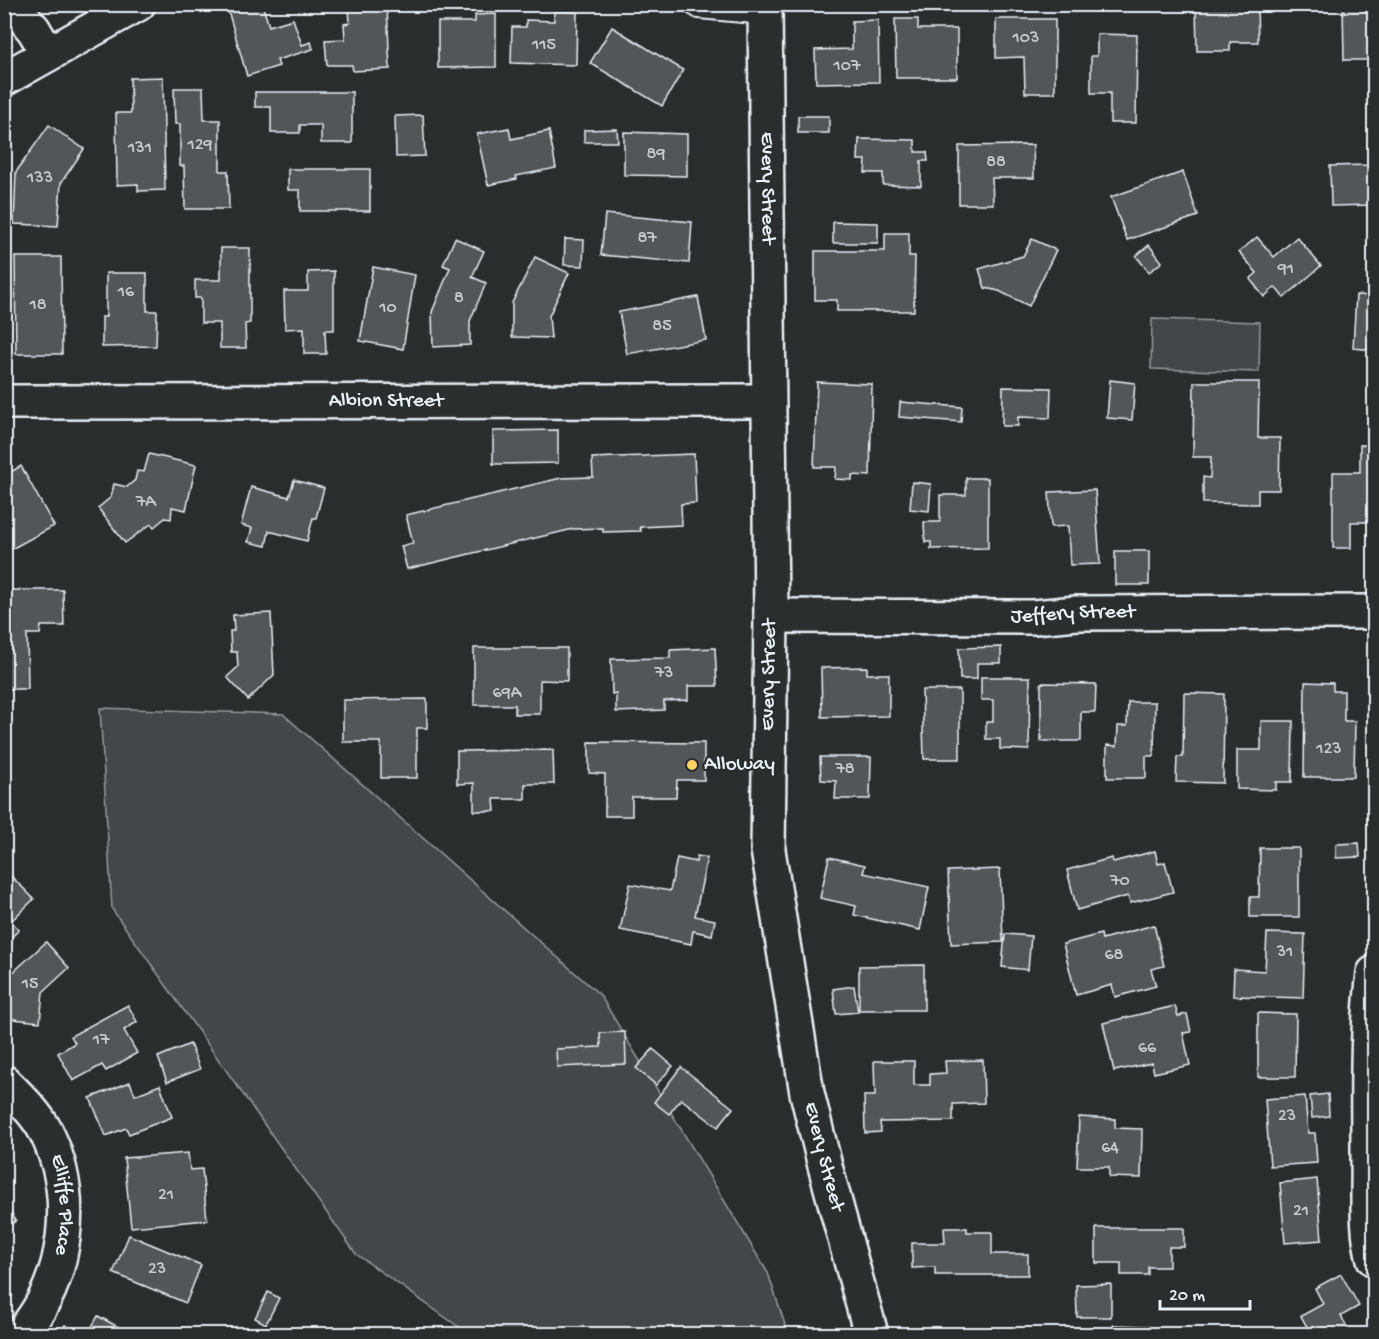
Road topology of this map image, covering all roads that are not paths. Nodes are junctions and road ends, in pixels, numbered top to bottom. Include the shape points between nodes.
1 (12, 4) edge
2 (138, 4) edge
3 (691, 4) edge
4 (765, 10) edge
5 (48, 54) junction
6 (4, 79) edge
7 (768, 401) junction
8 (4, 402) edge
9 (1374, 612) edge
10 (771, 616) junction
11 (1374, 973) edge
12 (4, 1082) edge
13 (1374, 1259) edge
14 (21, 1335) edge
15 (871, 1335) edge

1 - 5 street
2 - 5 street
3 - 4 lane via 699,9
4 - 7 street, Every Street
5 - 6 street
7 - 8 street, Albion Street
7 - 10 street, Every Street
9 - 10 street, Jeffery Street
10 - 15 street, Every Street via 768,850 807,1093
11 - 13 street via 1368,1058 1369,1222
12 - 14 street, Elliffe Place via 45,1129 59,1162 65,1196 58,1265 48,1293

